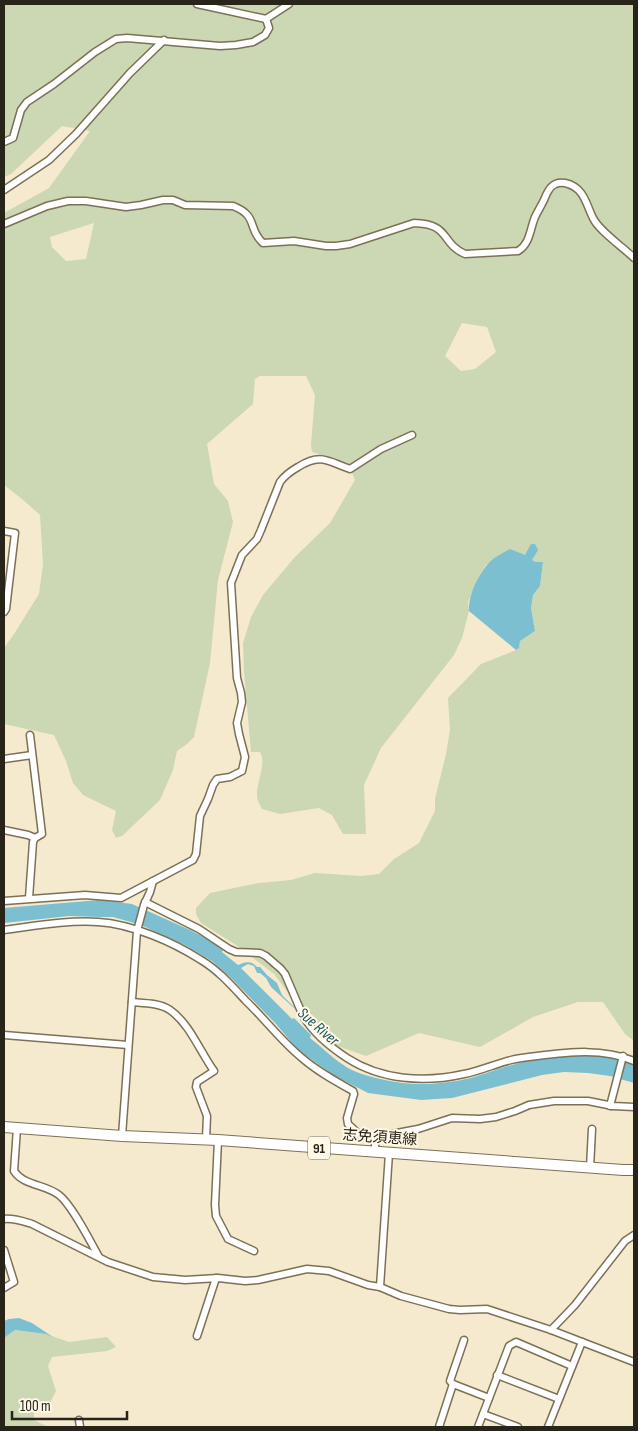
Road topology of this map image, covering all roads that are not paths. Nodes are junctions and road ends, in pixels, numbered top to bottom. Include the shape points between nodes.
1 (197, 4) edge
2 (290, 4) edge
3 (266, 19) junction
4 (164, 40) junction
5 (4, 142) edge
6 (4, 190) edge
7 (4, 224) edge
8 (634, 258) edge
9 (412, 434) dead end
10 (4, 531) edge
11 (4, 612) edge
12 (30, 735) dead end
13 (32, 755) junction
14 (4, 759) edge
15 (4, 830) edge
16 (35, 838) junction
17 (153, 881) junction
18 (29, 898) junction
19 (4, 901) edge
20 (144, 903) junction
21 (4, 930) edge
22 (137, 931) junction
23 (132, 1002) junction
24 (4, 1035) edge
25 (128, 1045) junction
26 (623, 1056) junction
27 (634, 1060) edge
28 (610, 1106) junction
29 (634, 1107) edge
30 (4, 1128) edge
31 (17, 1128) junction
32 (592, 1129) dead end
33 (122, 1136) junction
34 (375, 1139) junction
35 (206, 1140) junction
36 (218, 1140) junction
37 (375, 1152) junction
38 (389, 1153) junction
39 (590, 1168) junction
40 (634, 1170) edge
41 (4, 1219) edge
42 (634, 1235) edge
43 (4, 1250) edge
44 (254, 1251) dead end
45 (100, 1258) junction
46 (216, 1278) junction
47 (380, 1287) junction
48 (4, 1288) edge
49 (552, 1330) junction
50 (197, 1336) dead end
51 (464, 1340) dead end
52 (582, 1342) junction
53 (634, 1362) edge
54 (572, 1366) junction
55 (497, 1375) junction
56 (453, 1384) junction
57 (489, 1398) junction
58 (559, 1399) junction
59 (483, 1414) junction
60 (439, 1427) edge
61 (478, 1427) edge
62 (518, 1427) edge
63 (548, 1427) edge

1 - 3 street
2 - 3 street
3 - 4 street via 269,28 265,35 253,42 220,46
4 - 5 street via 116,39 95,52 27,102 21,110 13,138
4 - 6 street via 49,160
7 - 8 street via 68,201 126,206 173,200 185,205 241,209 248,214 263,243 294,241 336,246 414,223 435,227 457,251 464,254 518,251 524,248 549,188 565,183 581,192 598,226
9 - 17 street via 350,469 314,458 280,482 257,539 242,555 231,583 237,678 242,693 237,723 245,757 242,771 213,784 200,816 193,860
10 - 11 street via 15,533
12 - 13 street
13 - 14 street
13 - 16 street via 42,834
15 - 16 street
16 - 18 street
17 - 18 street via 121,898 85,895
17 - 20 street
18 - 19 street
20 - 22 street
20 - 26 street via 199,929 229,950 266,956 285,974 307,1022 330,1047 354,1063 375,1071 426,1080 464,1074 520,1058 564,1052
21 - 22 street via 100,922
22 - 23 street
22 - 34 street via 202,960 218,973 301,1058 353,1091 348,1124 361,1136
23 - 25 street
23 - 35 street via 170,1010 188,1028 214,1071 196,1087 208,1116
24 - 25 street
25 - 33 street
26 - 27 street
26 - 28 street
28 - 29 street
28 - 34 street via 588,1101 536,1103 496,1117 452,1118
30 - 31 main road, 志免須恵線 / 91
31 - 33 main road, 志免須恵線 / 91
31 - 45 street via 14,1171 17,1176 59,1195
32 - 39 street
33 - 35 main road, 志免須恵線 / 91
34 - 37 street
35 - 36 main road, 志免須恵線 / 91
36 - 37 main road, 志免須恵線 / 91
36 - 44 street via 216,1216 228,1239
37 - 38 main road, 志免須恵線 / 91
38 - 39 main road, 志免須恵線 / 91
38 - 47 street
39 - 40 main road, 志免須恵線 / 91
41 - 45 street via 32,1224
42 - 49 street via 625,1240
43 - 48 street via 14,1282
45 - 46 street via 153,1277
46 - 47 street via 258,1280 307,1269 329,1271
46 - 50 street
47 - 49 street via 449,1308 487,1309
49 - 52 street
51 - 56 street via 450,1381
52 - 53 street
52 - 54 street
54 - 55 street via 516,1342 509,1346
54 - 58 street
55 - 57 street
55 - 58 street
56 - 57 street
56 - 60 street
57 - 59 street
58 - 63 street
59 - 61 street
59 - 62 street

